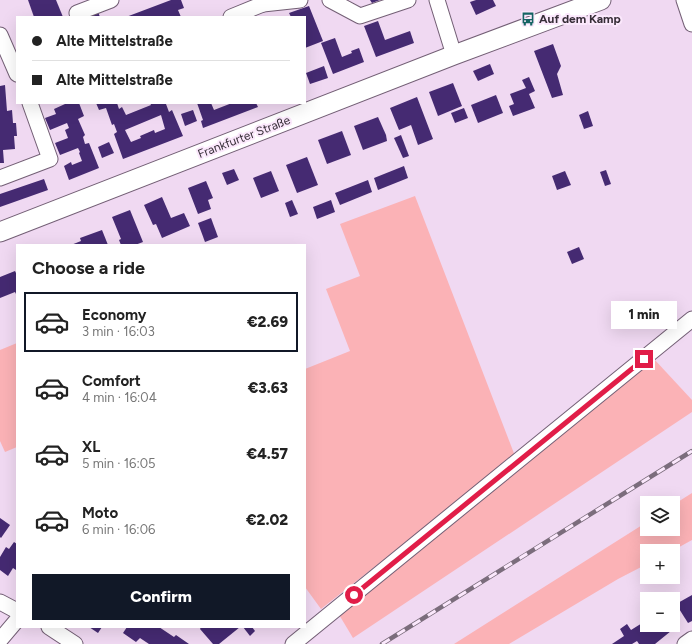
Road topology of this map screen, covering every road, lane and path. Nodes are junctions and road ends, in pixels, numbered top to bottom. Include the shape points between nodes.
1 (111, 0) edge
2 (300, 0) edge
3 (330, 0) edge
4 (408, 0) edge
5 (437, 0) edge
6 (601, 0) edge
7 (684, 0) edge
8 (262, 2) edge
9 (76, 10) edge
10 (233, 16) edge
11 (692, 24) edge
12 (0, 35) edge
13 (454, 55) junction
14 (16, 72) edge
15 (30, 104) edge
16 (0, 178) edge
17 (0, 232) edge
18 (692, 319) edge
19 (0, 602) edge
20 (16, 610) edge
21 (16, 621) edge
22 (51, 628) edge
23 (692, 639) edge
24 (0, 640) edge
25 (75, 644) edge
26 (293, 644) edge
27 (685, 644) edge

1 - 9 street
2 - 8 street
3 - 4 street via 360,16
5 - 13 street
6 - 13 main road, Frankfurter Straße
7 - 11 street
8 - 10 street
12 - 14 street
13 - 17 main road, Frankfurter Straße
15 - 16 street via 50,160
18 - 26 street
19 - 20 street
21 - 24 street
22 - 25 street
23 - 27 street

